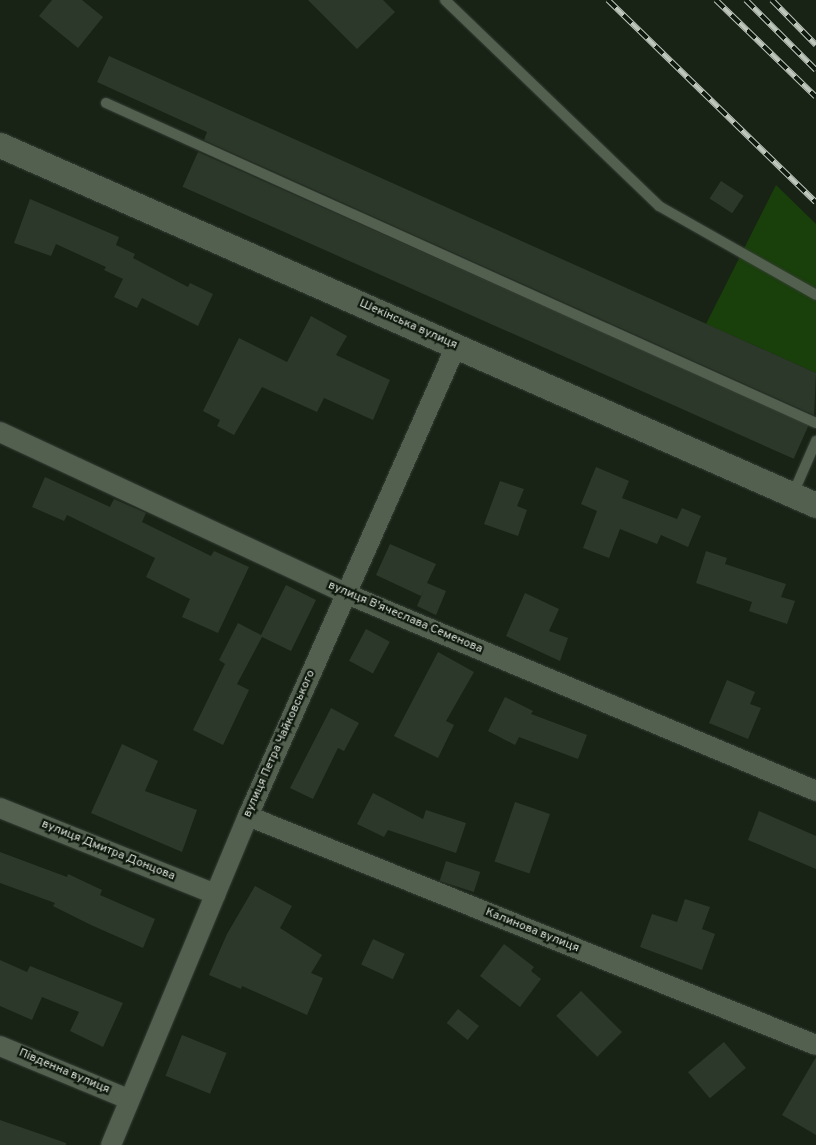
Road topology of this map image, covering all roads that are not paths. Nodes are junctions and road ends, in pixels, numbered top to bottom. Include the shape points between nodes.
1 (445, 0) edge
2 (106, 103) dead end
3 (0, 145) edge
4 (816, 295) edge
5 (456, 346) junction
6 (816, 423) edge
7 (0, 432) edge
8 (816, 441) edge
9 (792, 495) junction
10 (816, 505) edge
11 (346, 594) junction
12 (816, 791) edge
13 (0, 808) edge
14 (248, 816) junction
15 (216, 894) junction
16 (816, 1045) edge
17 (0, 1046) edge
18 (128, 1099) junction
19 (111, 1145) edge

1 - 4 lane via 659,206
2 - 6 lane
3 - 5 street, Шекінська вулиця
5 - 9 street, Шекінська вулиця
5 - 11 street, вулиця Петра Чайковського
7 - 11 street, вулиця В'ячеслава Семенова
8 - 9 lane
9 - 10 street, Шекінська вулиця
11 - 12 street, вулиця В'ячеслава Семенова
11 - 14 street, вулиця Петра Чайковського
13 - 15 street, вулиця Дмитра Донцова
14 - 15 street, вулиця Петра Чайковського
14 - 16 street, Калинова вулиця
15 - 18 street, вулиця Петра Чайковського
17 - 18 street, Південна вулиця
18 - 19 street, вулиця Петра Чайковського

